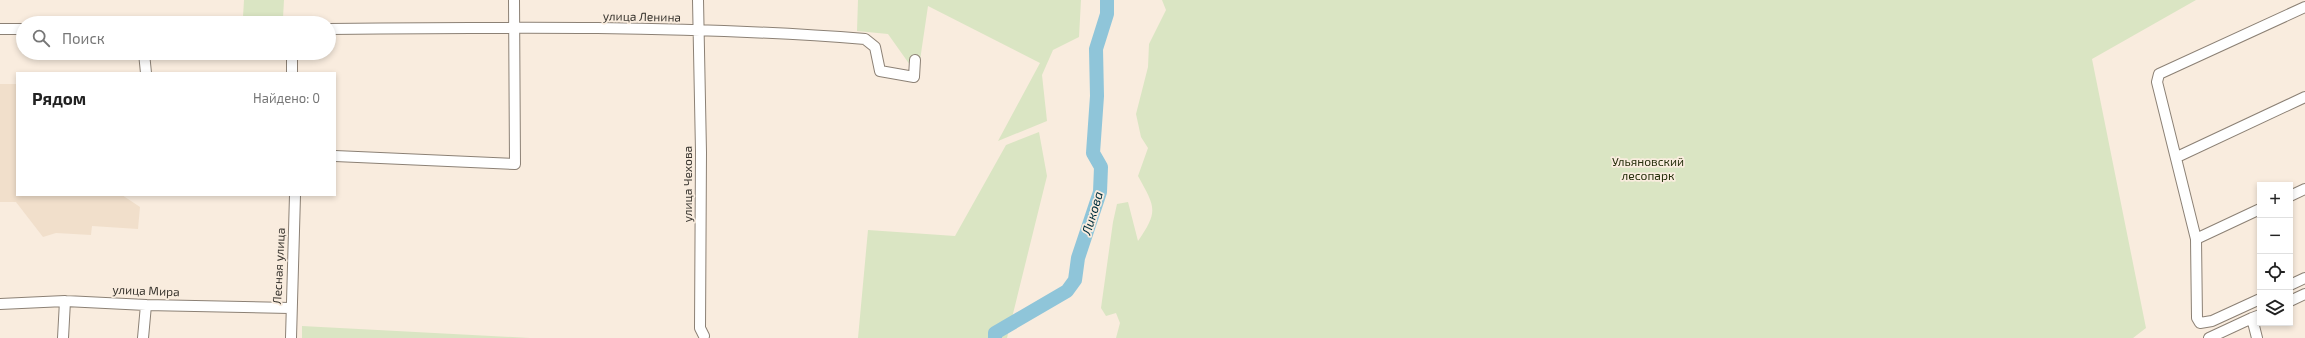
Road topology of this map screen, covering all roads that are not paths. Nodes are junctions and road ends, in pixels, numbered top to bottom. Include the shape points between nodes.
1 (514, 0) edge
2 (698, 0) edge
3 (2305, 7) edge
4 (514, 27) junction
5 (0, 29) edge
6 (16, 29) edge
7 (336, 29) edge
8 (697, 31) junction
9 (145, 60) edge
10 (292, 60) edge
11 (915, 60) dead end
12 (146, 72) edge
13 (292, 72) edge
14 (2305, 97) edge
15 (336, 156) edge
16 (2177, 156) junction
17 (2305, 189) edge
18 (2293, 195) edge
19 (295, 196) edge
20 (2257, 211) edge
21 (2196, 239) junction
22 (2305, 278) edge
23 (2293, 284) edge
24 (2305, 294) edge
25 (2257, 300) edge
26 (2293, 300) edge
27 (65, 301) junction
28 (0, 304) edge
29 (146, 305) junction
30 (290, 308) junction
31 (2256, 316) edge
32 (704, 336) dead end
33 (63, 338) edge
34 (143, 338) edge
35 (291, 338) edge
36 (2209, 338) edge
37 (2257, 338) edge

1 - 4 street
2 - 8 street, улица Чехова
3 - 16 street via 2159,74 2157,82
4 - 7 street, улица Ленина
4 - 8 street, улица Ленина
4 - 15 street via 515,164
5 - 6 street
8 - 11 street, улица Ленина via 781,32 865,39 875,47 880,71 914,77
8 - 32 street, улица Чехова via 701,152 700,328
9 - 12 street
10 - 13 street
14 - 16 street
16 - 21 street
17 - 18 street
19 - 30 street, Лесная улица
20 - 21 street
21 - 25 street via 2195,309 2198,321 2212,321
22 - 23 street
24 - 26 street
27 - 28 street, улица Мира
27 - 29 street, улица Мира
27 - 33 street
29 - 30 street, улица Мира
29 - 34 street
30 - 35 street, Лесная улица
31 - 36 street
31 - 37 street

